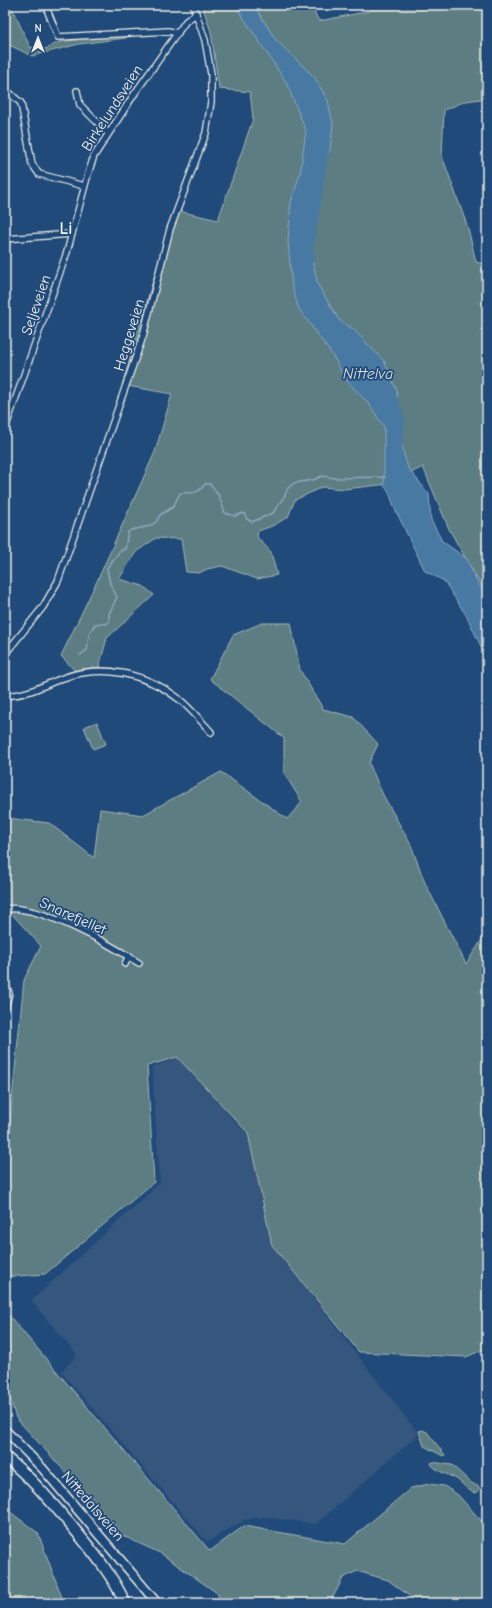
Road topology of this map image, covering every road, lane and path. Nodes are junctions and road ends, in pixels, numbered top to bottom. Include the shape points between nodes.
1 (194, 5) edge
2 (48, 12) dead end
3 (196, 14) junction
4 (178, 33) junction
5 (5, 88) edge
6 (77, 91) dead end
7 (108, 133) junction
8 (84, 186) junction
9 (72, 234) junction
10 (5, 239) edge
11 (5, 430) edge
12 (5, 654) edge
13 (5, 695) edge
14 (211, 732) dead end
15 (5, 909) edge
16 (129, 956) junction
17 (139, 963) dead end
18 (125, 964) dead end
19 (5, 982) edge
20 (5, 1009) edge
21 (5, 1430) edge
22 (5, 1457) edge
23 (125, 1603) edge
24 (157, 1603) edge

1 - 3 street, Heggeveien
2 - 4 street via 58,37 168,31
3 - 4 street, Birkelundsveien via 189,18
3 - 12 street, Heggeveien via 208,50 211,78 210,109 204,140 173,219 144,336 58,581 43,607
4 - 7 street, Birkelundsveien
5 - 8 street via 21,103 32,164 39,174
6 - 7 street via 80,105
7 - 8 street, Birkelundsveien via 94,156
8 - 9 street, Birkelundsveien
9 - 10 street
9 - 11 street, Seljeveien
13 - 14 street via 22,693 80,672 120,673 148,680 174,695
15 - 16 street, Snarefjellet via 27,909 50,916
16 - 17 street, Snarefjellet
16 - 18 street
19 - 20 street via 9,994
21 - 24 main road, Nittedalsveien via 43,1469
22 - 23 highway via 38,1487 75,1530 103,1565

